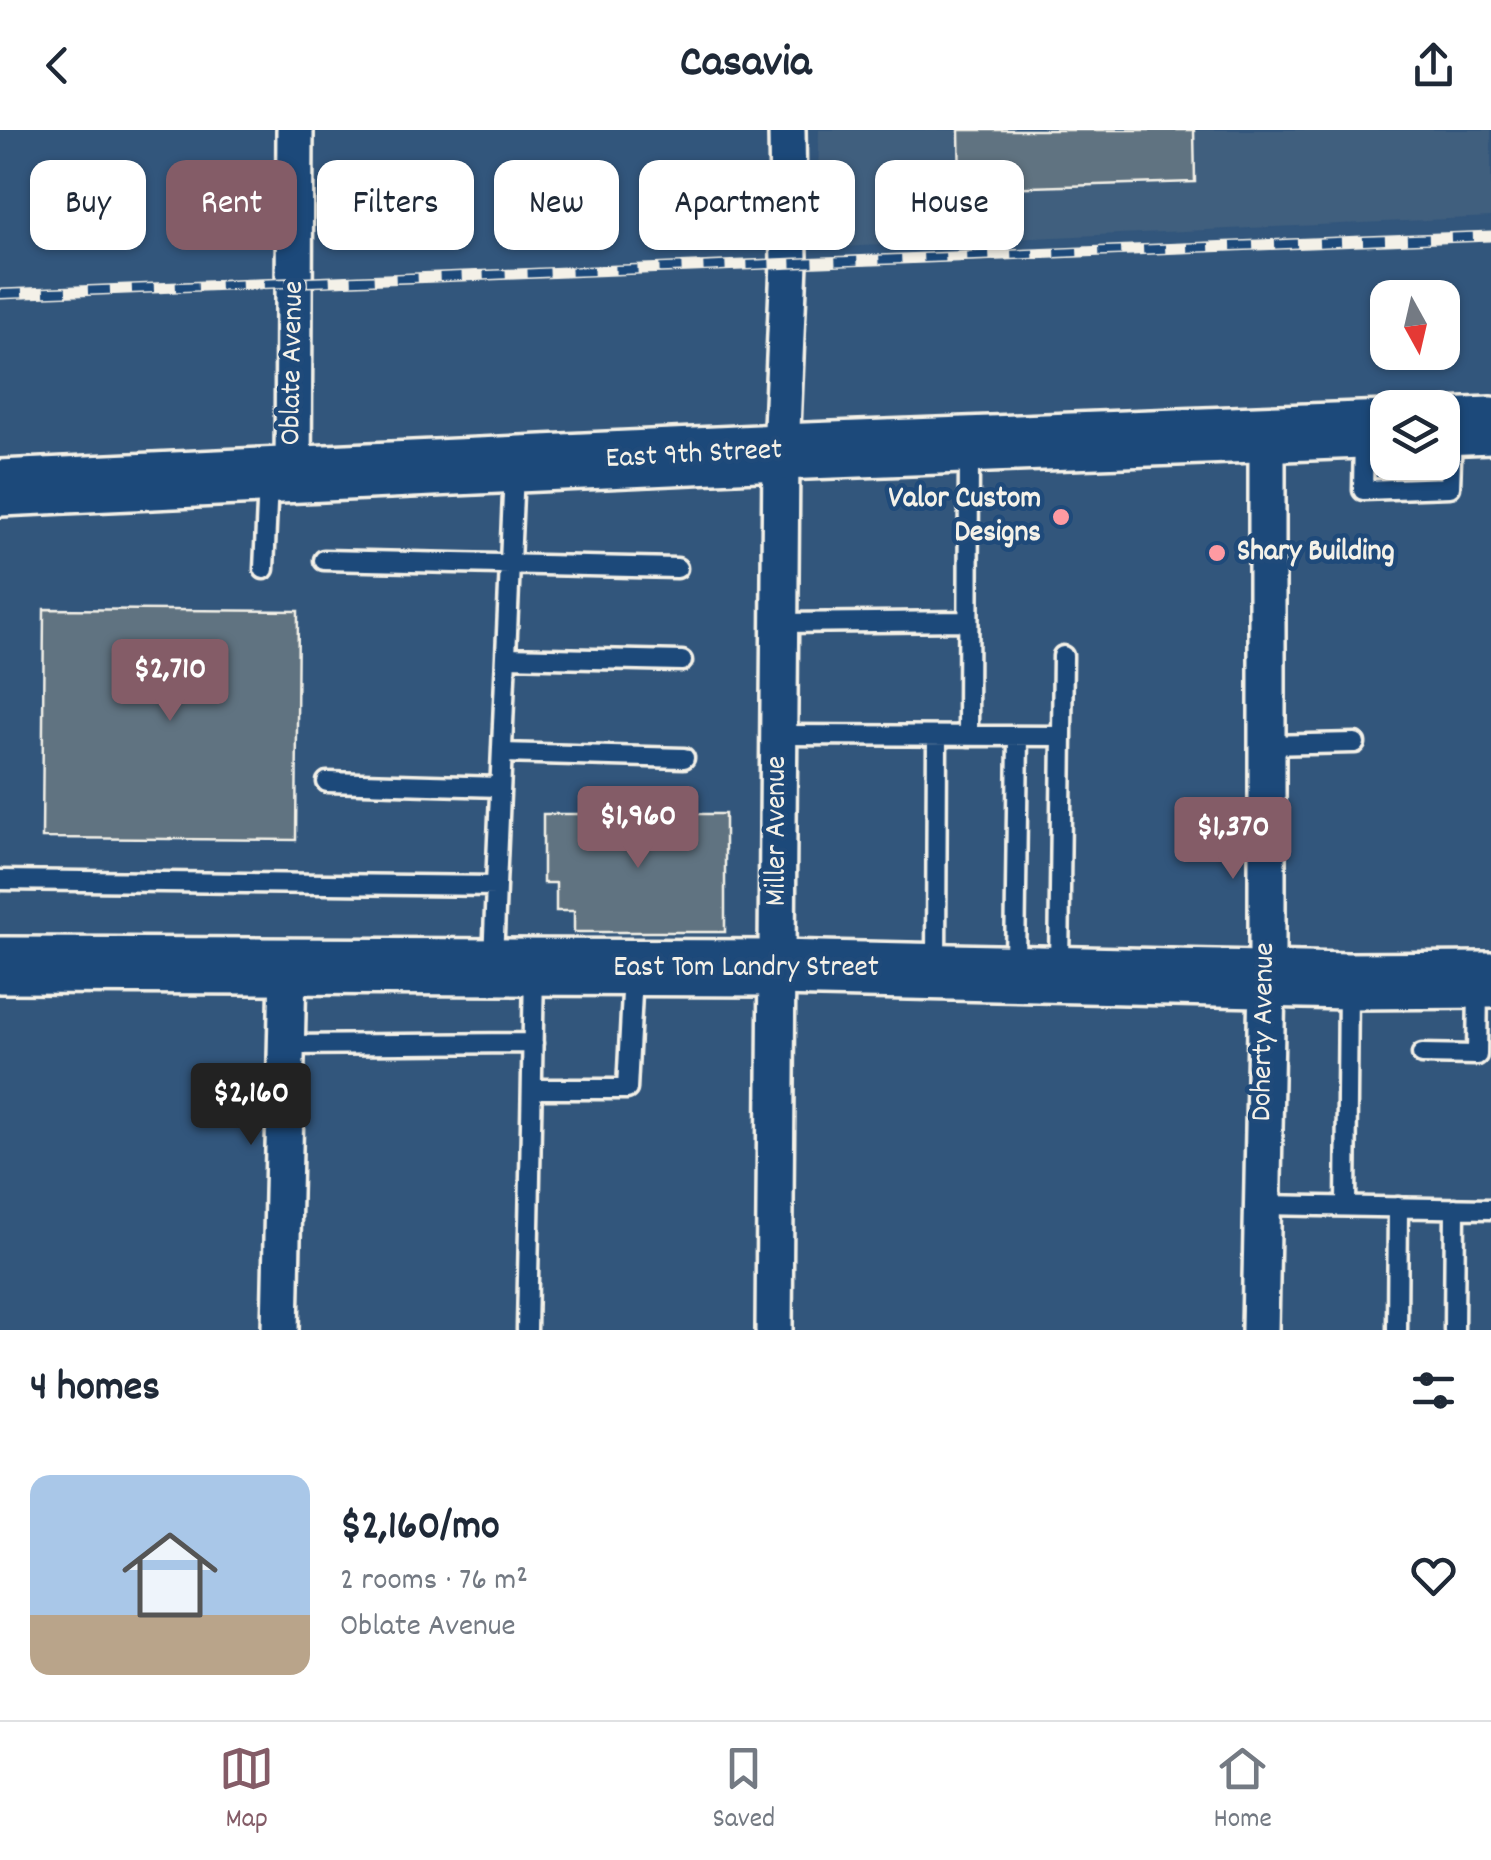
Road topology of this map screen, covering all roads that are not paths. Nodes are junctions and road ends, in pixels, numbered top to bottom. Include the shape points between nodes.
1 (295, 130) edge
2 (787, 130) edge
3 (1370, 430) edge
4 (1267, 434) junction
5 (969, 445) junction
6 (781, 452) junction
7 (1370, 456) edge
8 (515, 465) junction
9 (281, 477) junction
10 (1451, 480) edge
11 (0, 488) edge
12 (324, 560) dead end
13 (510, 564) junction
14 (678, 568) dead end
15 (264, 569) dead end
16 (968, 621) junction
17 (780, 623) junction
18 (1063, 656) dead end
19 (506, 657) junction
20 (682, 661) dead end
21 (779, 735) junction
22 (937, 736) junction
23 (968, 736) junction
24 (1018, 736) junction
25 (1062, 736) junction
26 (1354, 743) dead end
27 (1264, 744) junction
28 (502, 752) junction
29 (684, 758) dead end
30 (327, 782) dead end
31 (500, 786) junction
32 (0, 880) edge
33 (496, 886) junction
34 (0, 966) edge
35 (288, 968) junction
36 (514, 968) junction
37 (777, 968) junction
38 (634, 969) junction
39 (936, 970) junction
40 (1037, 973) junction
41 (1267, 978) junction
42 (1485, 980) edge
43 (1348, 981) junction
44 (533, 1043) junction
45 (286, 1045) junction
46 (1422, 1054) dead end
47 (533, 1089) junction
48 (1261, 1204) junction
49 (1346, 1206) junction
50 (1398, 1207) junction
51 (1455, 1208) junction
52 (1491, 1208) edge
53 (280, 1330) edge
54 (527, 1330) edge
55 (774, 1330) edge
56 (1260, 1330) edge
57 (1397, 1330) edge
58 (1454, 1330) edge

1 - 9 street, Oblate Avenue
2 - 6 street, Miller Avenue
3 - 4 main road, East 9th Street
4 - 5 main road, East 9th Street
4 - 27 street, Doherty Avenue
5 - 6 main road, East 9th Street
5 - 16 lane
6 - 8 main road, East 9th Street
6 - 17 street, Miller Avenue
7 - 10 lane via 1362,490 1450,487
8 - 9 main road, East 9th Street
8 - 13 lane
9 - 11 main road, East 9th Street
9 - 15 lane
12 - 13 lane
13 - 14 lane
13 - 19 lane
16 - 17 lane
16 - 23 lane
17 - 21 street, Miller Avenue
18 - 25 lane
19 - 20 lane
19 - 28 lane
21 - 22 lane
21 - 37 street, Miller Avenue
22 - 23 lane
22 - 39 lane
23 - 24 lane
24 - 25 lane
24 - 40 lane
25 - 40 lane
26 - 27 lane
27 - 41 street, Doherty Avenue
28 - 29 lane
28 - 31 lane
30 - 31 lane
31 - 33 lane
32 - 33 lane
33 - 36 lane
34 - 35 main road, East Tom Landry Street
35 - 36 main road, East Tom Landry Street
35 - 45 street
36 - 38 main road, East Tom Landry Street
36 - 44 lane
37 - 38 main road, East Tom Landry Street
37 - 39 main road, East Tom Landry Street
37 - 55 street, Miller Avenue
38 - 47 lane via 627,1089
39 - 40 main road, East Tom Landry Street
40 - 41 main road, East Tom Landry Street
41 - 43 main road, East Tom Landry Street
41 - 48 street, Doherty Avenue
42 - 43 main road, East Tom Landry Street
42 - 46 lane via 1477,1055
43 - 49 lane
44 - 45 lane
44 - 47 lane
45 - 53 street
47 - 54 lane
48 - 49 lane
48 - 56 street, Doherty Avenue
49 - 50 lane
50 - 51 lane
50 - 57 lane
51 - 52 lane
51 - 58 lane

